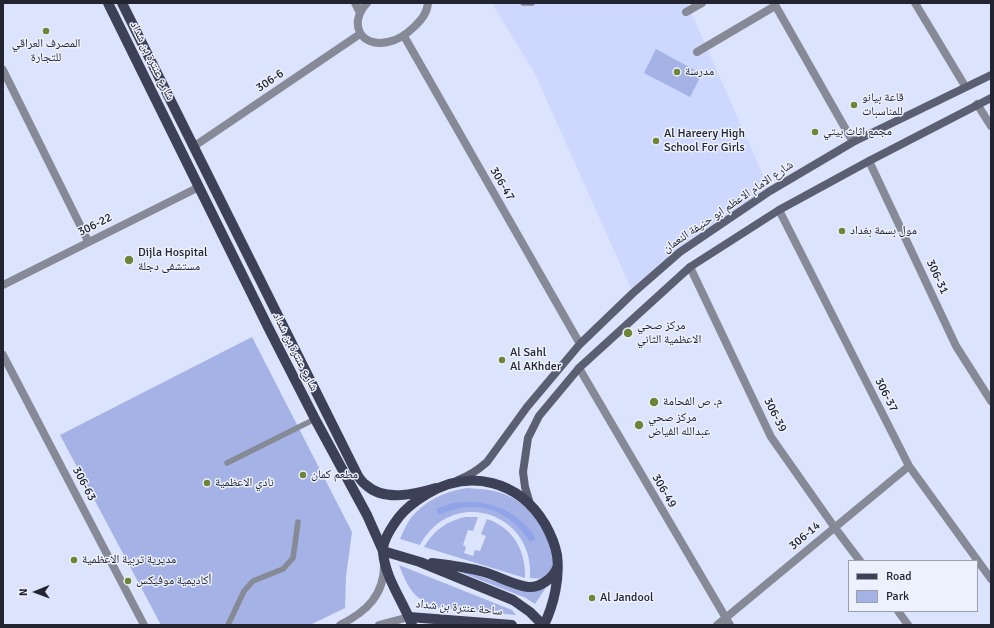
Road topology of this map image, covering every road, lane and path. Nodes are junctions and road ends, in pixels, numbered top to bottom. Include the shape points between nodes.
1 (108, 3) edge
2 (122, 3) edge
3 (355, 3) edge
4 (367, 3) edge
5 (428, 3) edge
6 (523, 3) edge
7 (532, 3) edge
8 (702, 3) edge
9 (915, 3) edge
10 (775, 4) edge
11 (686, 12) dead end
12 (360, 13) junction
13 (360, 34) junction
14 (404, 36) junction
15 (697, 52) dead end
16 (3, 70) edge
17 (991, 75) edge
18 (965, 86) junction
19 (991, 98) edge
20 (977, 104) junction
21 (991, 126) edge
22 (853, 142) junction
23 (193, 147) junction
24 (869, 161) junction
25 (198, 186) junction
26 (779, 210) junction
27 (88, 242) junction
28 (690, 267) junction
29 (3, 285) edge
30 (580, 344) junction
31 (3, 354) edge
32 (579, 368) junction
33 (991, 400) edge
34 (315, 420) junction
35 (227, 463) dead end
36 (909, 466) junction
37 (454, 482) junction
38 (436, 488) junction
39 (530, 504) junction
40 (298, 522) dead end
41 (834, 528) junction
42 (383, 551) junction
43 (859, 560) edge
44 (977, 560) edge
45 (978, 561) edge
46 (420, 562) junction
47 (558, 566) junction
48 (991, 579) edge
49 (899, 612) edge
50 (410, 621) edge
51 (727, 622) edge
52 (144, 625) edge
53 (228, 625) edge
54 (340, 625) edge
55 (378, 625) edge
56 (512, 625) edge
57 (543, 625) edge
58 (717, 625) edge
59 (908, 625) edge

1 - 25 main road, شارع عنترة بن شداد
2 - 23 main road, شارع عنترة بن شداد
3 - 12 street
4 - 12 street
5 - 14 street via 422,19
6 - 7 lane
8 - 11 street
9 - 18 street
10 - 15 street
10 - 22 street
12 - 13 street
13 - 14 street via 368,41 378,43
13 - 23 street, 306-6
14 - 30 street, 306-47
16 - 27 street
17 - 18 main road, شارع الامام الاعظم ابو حنيفة النعمان
18 - 22 main road, شارع الامام الاعظم ابو حنيفة النعمان
19 - 20 main road
20 - 21 street
20 - 24 main road
22 - 30 main road, شارع الامام الاعظم ابو حنيفة النعمان via 770,191 680,252
23 - 38 main road, شارع عنترة بن شداد via 358,476 366,486 387,494 408,495
24 - 26 main road
24 - 33 street, 306-31 via 956,346
25 - 27 street, 306-22
25 - 34 main road, شارع عنترة بن شداد
26 - 28 main road
26 - 36 street, 306-37
27 - 29 street, 306-22
28 - 32 main road
28 - 41 street, 306-39 via 771,437
30 - 37 main road, شارع الامام الاعظم ابو حنيفة النعمان via 527,407 487,462 468,476
31 - 52 street, 306-63
32 - 39 main road via 539,416 528,438 522,472
32 - 51 street, 306-49
34 - 35 lane
34 - 42 main road, شارع عنترة بن شداد via 367,515
36 - 41 street, 306-14
36 - 44 street, 306-37
37 - 38 main road
37 - 39 main road via 491,482 508,489
38 - 42 main road via 404,511 393,524
39 - 47 main road via 550,533 557,553
40 - 53 lane via 293,558 284,569 253,581 244,591
41 - 43 street, 306-39
41 - 51 street, 306-14
42 - 46 main road
42 - 50 main road, ساحة عنترة بن شداد via 392,582
42 - 54 street via 382,585 376,596 368,606
45 - 48 street, 306-37
46 - 47 main road via 455,565 528,587 551,578
46 - 57 main road via 513,600
47 - 57 main road via 551,610
49 - 59 street
50 - 55 street
50 - 56 main road, ساحة عنترة بن شداد
51 - 58 street, 306-14

